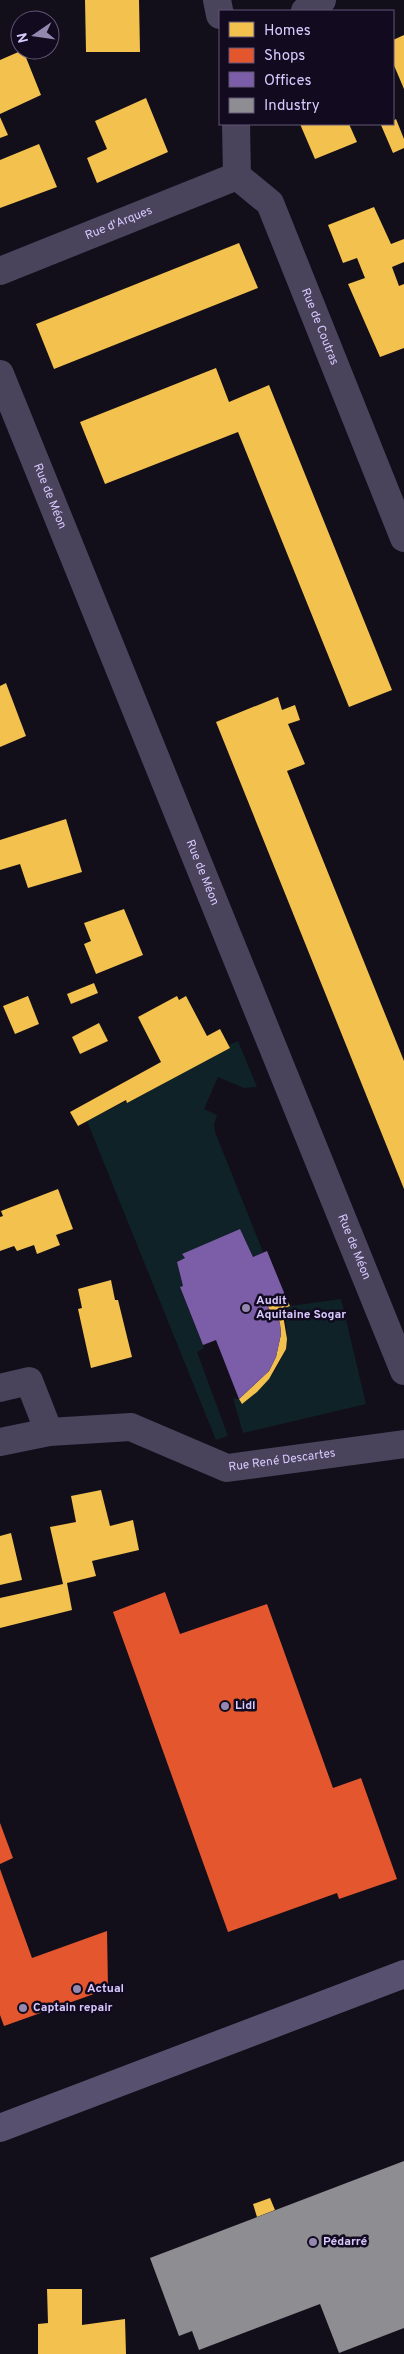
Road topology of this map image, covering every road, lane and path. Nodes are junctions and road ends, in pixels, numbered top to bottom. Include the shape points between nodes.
1 (322, 0) edge
2 (307, 10) edge
3 (236, 125) edge
4 (237, 176) junction
5 (0, 271) edge
6 (0, 374) edge
7 (404, 538) edge
8 (404, 1371) edge
9 (0, 1388) edge
10 (49, 1432) junction
11 (0, 1442) edge
12 (404, 1444) edge
13 (404, 1974) edge
14 (0, 2128) edge

1 - 2 street
3 - 4 street
4 - 5 street, Rue d'Arques
4 - 7 street, Rue de Coutras via 270,203
6 - 8 street, Rue de Méon
9 - 10 street via 29,1381
10 - 11 street, Rue René Descartes
10 - 12 street, Rue René Descartes via 131,1427 227,1468
13 - 14 main road

